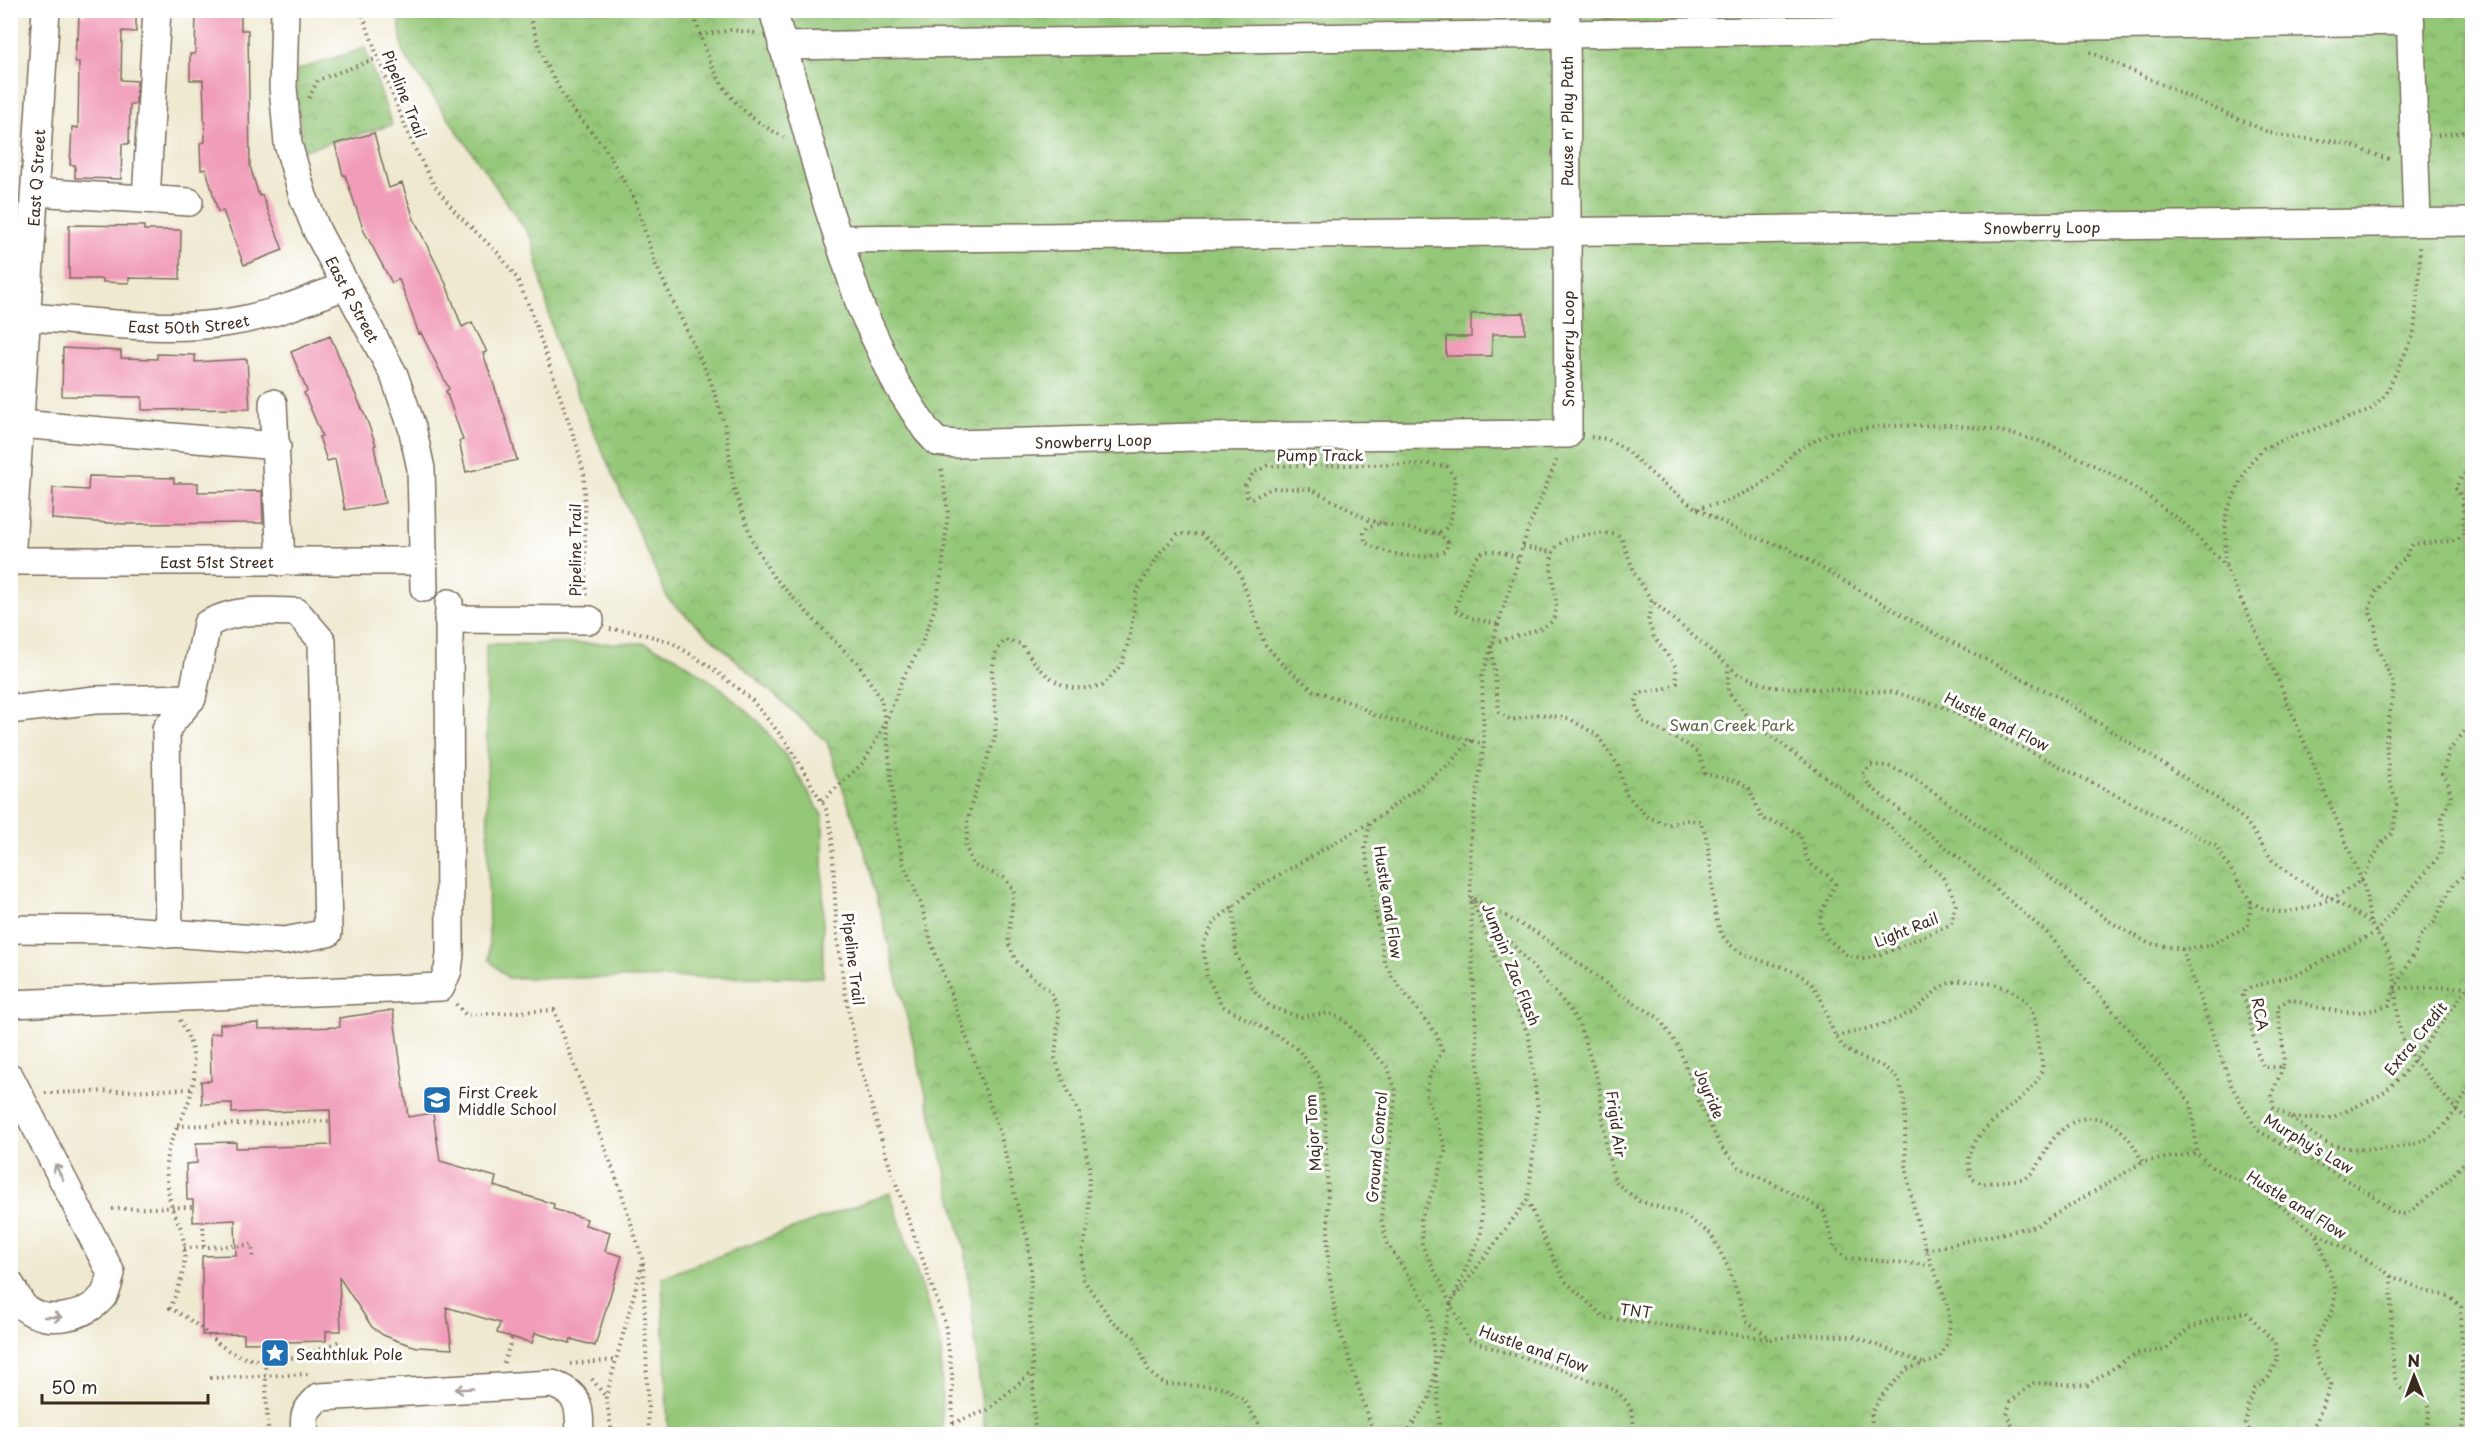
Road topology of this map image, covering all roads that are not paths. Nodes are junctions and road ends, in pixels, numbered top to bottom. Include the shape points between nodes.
1 (46, 10) edge
2 (157, 10) edge
3 (285, 10) edge
4 (772, 10) edge
5 (2410, 16) edge
6 (1566, 22) edge
7 (782, 46) junction
8 (146, 199) junction
9 (189, 202) dead end
10 (26, 206) edge
11 (2417, 222) junction
12 (2472, 222) edge
13 (1567, 231) junction
14 (838, 239) junction
15 (344, 286) junction
16 (27, 317) junction
17 (273, 403) dead end
18 (17, 415) edge
19 (277, 446) junction
20 (11, 561) edge
21 (423, 561) junction
22 (281, 562) junction
23 (424, 588) dead end
24 (590, 620) road end
25 (192, 698) junction
26 (10, 706) edge
27 (10, 929) edge
28 (169, 934) junction
29 (19, 1004) edge
30 (10, 1077) edge
31 (10, 1284) edge
32 (305, 1434) edge
33 (580, 1434) edge

1 - 10 street, East Q Street
2 - 8 street
3 - 15 street, East R Street via 283,87 288,144 306,205
4 - 7 street
5 - 6 street
5 - 11 street
6 - 7 street
6 - 13 street, Pause n' Play Path
7 - 14 street
8 - 9 street
8 - 10 street
10 - 16 street, East Q Street
11 - 12 street, Snowberry Loop
11 - 13 street, Snowberry Loop
13 - 14 street
13 - 14 street, Snowberry Loop via 1568,434 1197,437 982,444 937,442 926,430 874,339
15 - 16 street, East 50th Street via 272,312 229,322 150,325
15 - 21 street, East R Street via 394,375 412,427 421,469
16 - 18 street, East Q Street
17 - 19 street
18 - 19 street
18 - 20 street, East Q Street
19 - 22 street
20 - 22 street, East 51st Street
21 - 22 street, East 51st Street
21 - 23 street, East R Street
24 - 29 street via 448,611 450,954 441,987
25 - 26 street via 95,700 18,709
25 - 28 street via 166,729
25 - 28 street via 207,624 224,615 248,611 297,612 322,641 328,933 284,941
27 - 28 street
31 -> 30 street via 23,1306 39,1317 64,1317 90,1309 106,1293 111,1273
33 -> 32 street via 578,1403 568,1390 552,1384 319,1397 306,1409

